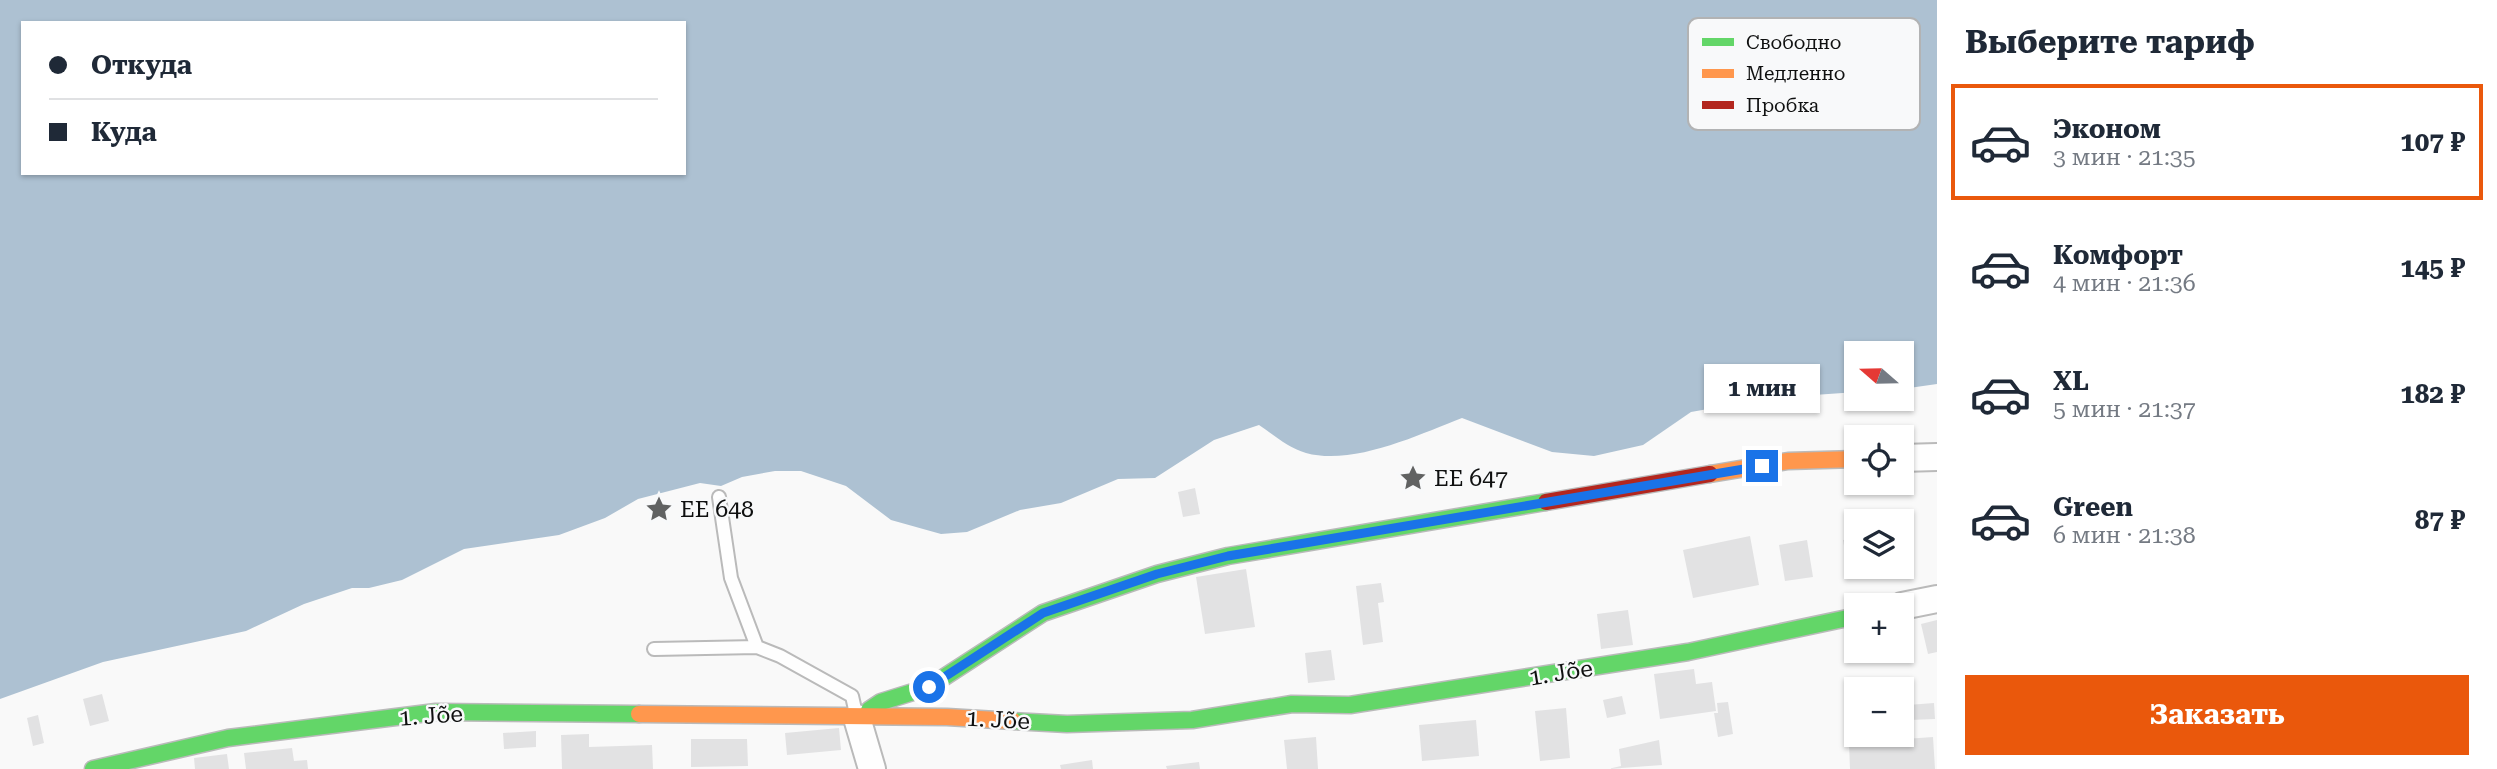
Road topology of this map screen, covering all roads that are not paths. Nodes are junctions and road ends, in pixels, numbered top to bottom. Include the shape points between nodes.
1 (1937, 457) edge
2 (1914, 458) edge
3 (1844, 459) edge
4 (719, 497) dead end
5 (1937, 599) edge
6 (1914, 604) edge
7 (1844, 619) edge
8 (757, 648) junction
9 (654, 649) dead end
10 (857, 718) junction
11 (93, 769) edge
12 (873, 769) edge

1 - 2 street
3 - 10 street via 1788,461 1228,556 1157,574 1043,613 929,687 881,702
4 - 8 lane via 731,578
5 - 6 street
7 - 10 street, 1. Jõe via 1688,652 1350,705 1292,704 1192,720 1067,723
8 - 9 lane
8 - 10 lane via 852,696
10 - 11 street, 1. Jõe via 436,712 229,738
10 - 12 street

